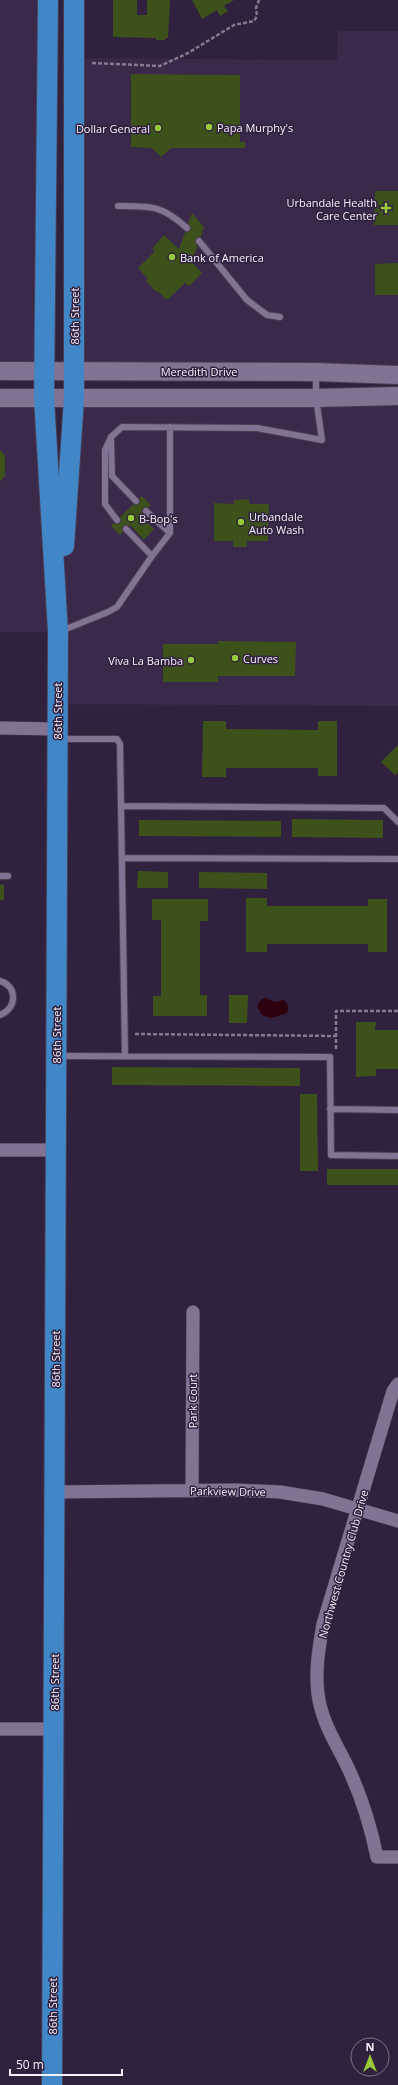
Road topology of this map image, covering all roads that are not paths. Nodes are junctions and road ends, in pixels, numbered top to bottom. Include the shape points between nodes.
1 (48, 0) edge
2 (74, 0) edge
3 (118, 206) dead end
4 (187, 228) dead end
5 (199, 241) dead end
6 (280, 317) dead end
7 (45, 370) junction
8 (0, 371) edge
9 (74, 371) junction
10 (316, 372) junction
11 (398, 375) edge
12 (398, 396) edge
13 (0, 398) edge
14 (44, 398) junction
15 (316, 398) junction
16 (74, 399) junction
17 (170, 427) junction
18 (111, 437) junction
19 (136, 501) dead end
20 (146, 511) dead end
21 (117, 520) dead end
22 (126, 529) dead end
23 (170, 533) junction
24 (152, 556) junction
25 (58, 632) junction
26 (0, 728) edge
27 (57, 734) junction
28 (122, 806) junction
29 (398, 822) edge
30 (122, 858) junction
31 (398, 859) edge
32 (0, 876) edge
33 (8, 876) dead end
34 (0, 981) edge
35 (0, 1015) edge
36 (56, 1056) junction
37 (125, 1056) junction
38 (330, 1109) junction
39 (398, 1110) edge
40 (0, 1150) edge
41 (56, 1150) junction
42 (398, 1156) edge
43 (193, 1312) dead end
44 (398, 1384) edge
45 (192, 1491) junction
46 (54, 1492) junction
47 (358, 1508) junction
48 (398, 1521) edge
49 (0, 1729) edge
50 (53, 1729) junction
51 (398, 1857) edge
52 (52, 2085) edge

1 - 7 main road, 86th Street
2 - 9 main road, 86th Street
3 - 4 lane via 151,206 172,215
5 - 6 lane via 247,300 267,315
7 - 8 main road, Meredith Drive
7 - 9 main road, Meredith Drive
7 - 14 main road, 86th Street
9 - 10 main road, Meredith Drive
9 - 16 main road, 86th Street
10 - 11 main road, Meredith Drive
10 - 15 lane
12 - 15 main road
13 - 14 main road
14 - 16 main road
14 - 25 main road, 86th Street
15 - 16 main road
15 - 17 lane via 322,440 257,428
16 - 25 main road, 86th Street
17 - 18 lane via 122,427
17 - 23 lane
18 - 19 lane via 112,476
18 - 21 lane via 105,450 105,504
20 - 23 lane
22 - 24 lane
23 - 24 lane
24 - 25 lane via 117,607
25 - 27 main road, 86th Street
26 - 27 street
27 - 28 lane via 117,739 121,754
27 - 36 main road, 86th Street
28 - 29 lane via 384,808
28 - 30 lane
30 - 31 lane
30 - 37 lane
32 - 33 lane
34 - 35 lane via 9,986 14,999 8,1011
36 - 37 lane
36 - 41 main road, 86th Street
37 - 38 lane via 330,1057
38 - 39 lane
38 - 42 lane via 331,1155
40 - 41 street
41 - 46 main road, 86th Street
43 - 45 street, Park Court
44 - 47 street, Northwest Country Club Drive via 393,1391
45 - 46 street, Parkview Drive
45 - 47 street, Parkview Drive via 280,1492
46 - 50 main road, 86th Street
47 - 48 street, Parkview Drive
47 - 51 street, Northwest Country Club Drive via 324,1624 317,1660 318,1696 327,1729 349,1771 371,1828 377,1857
49 - 50 street
50 - 52 main road, 86th Street

